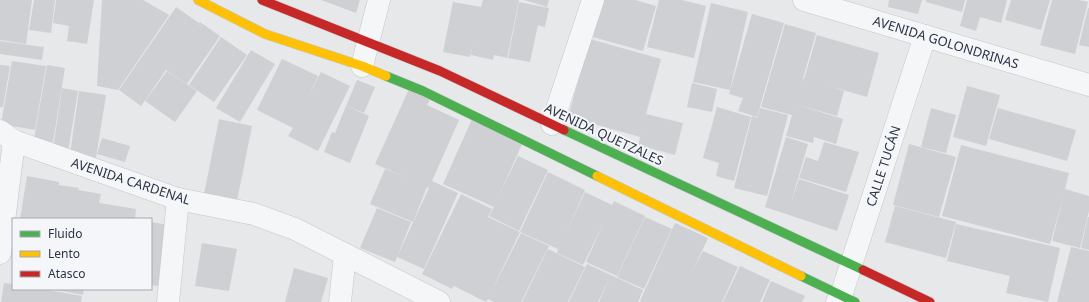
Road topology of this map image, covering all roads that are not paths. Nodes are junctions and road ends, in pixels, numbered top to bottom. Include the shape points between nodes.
1 (198, 0) edge
2 (262, 0) edge
3 (379, 0) edge
4 (593, 0) edge
5 (804, 0) edge
6 (925, 36) junction
7 (368, 42) junction
8 (362, 66) junction
9 (1089, 84) edge
10 (552, 124) junction
11 (7, 136) edge
12 (178, 199) junction
13 (0, 254) edge
14 (345, 255) junction
15 (851, 265) junction
16 (844, 300) edge
17 (168, 302) edge
18 (340, 302) edge
19 (439, 302) edge
20 (930, 302) edge

1 - 8 main road via 264,34
2 - 7 main road, AVENIDA QUETZALES
3 - 7 street
4 - 10 street
5 - 6 street, AVENIDA GOLONDRINAS
6 - 9 street, AVENIDA GOLONDRINAS
6 - 15 street, CALLE TUCÁN
7 - 8 street
7 - 10 main road, AVENIDA QUETZALES via 440,71
8 - 16 main road via 430,94
10 - 15 main road, AVENIDA QUETZALES
11 - 12 street, AVENIDA CARDENAL
11 - 13 street
12 - 14 street, AVENIDA CARDENAL via 254,214 295,229
12 - 17 street
14 - 18 street
14 - 19 street, AVENIDA CARDENAL
15 - 16 street, CALLE TUCÁN
15 - 20 main road, AVENIDA QUETZALES

